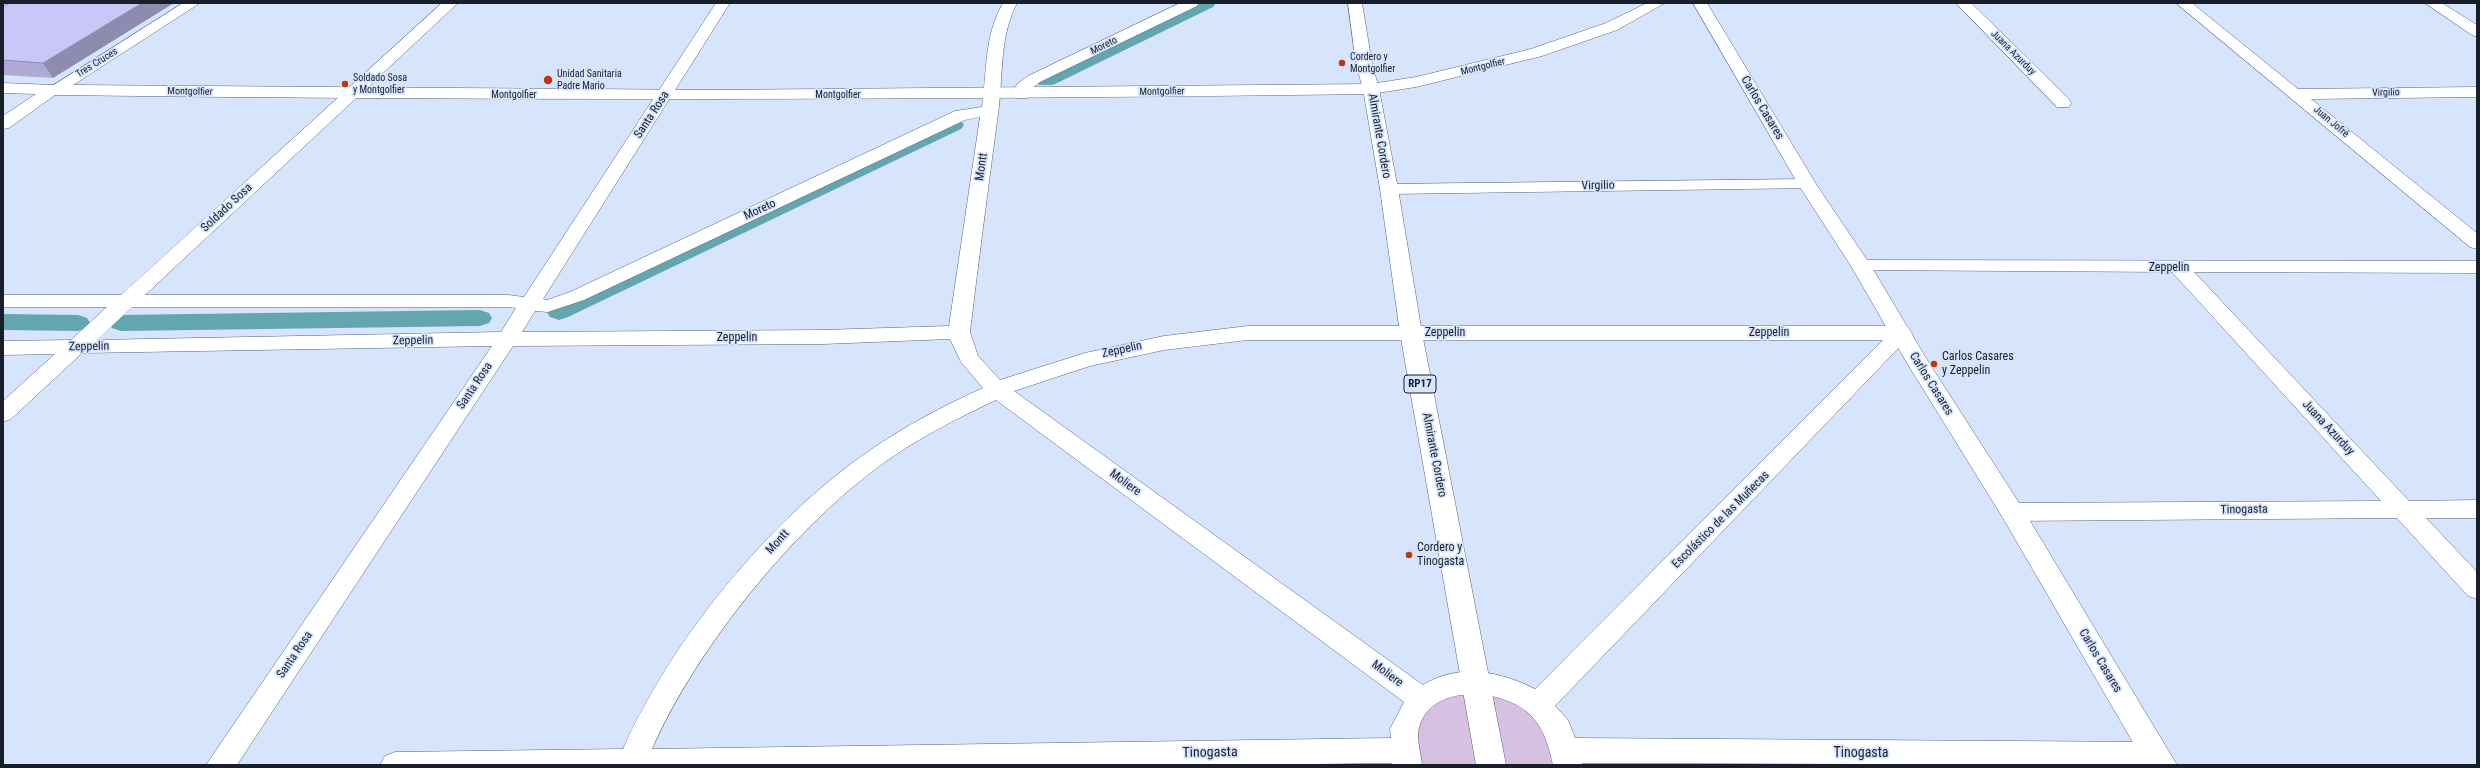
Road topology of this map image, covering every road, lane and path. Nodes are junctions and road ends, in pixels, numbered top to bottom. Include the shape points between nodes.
1 (193, 3) edge
2 (451, 3) edge
3 (723, 3) edge
4 (1010, 3) edge
5 (1192, 3) edge
6 (1355, 3) edge
7 (1658, 3) edge
8 (1700, 3) edge
9 (1963, 3) edge
10 (2183, 3) edge
11 (2432, 3) edge
12 (2477, 32) edge
13 (3, 88) edge
14 (1371, 89) junction
15 (54, 90) junction
16 (2477, 92) edge
17 (1021, 94) junction
18 (2296, 94) junction
19 (351, 95) junction
20 (665, 95) junction
21 (991, 103) junction
22 (2063, 103) dead end
23 (3, 124) edge
24 (1807, 184) junction
25 (1389, 189) junction
26 (2477, 243) edge
27 (1861, 266) junction
28 (2477, 267) edge
29 (2180, 268) junction
30 (3, 301) edge
31 (126, 301) junction
32 (529, 303) junction
33 (959, 332) junction
34 (1410, 333) junction
35 (1901, 333) junction
36 (507, 339) junction
37 (3, 348) edge
38 (76, 348) junction
39 (996, 389) junction
40 (3, 414) edge
41 (2402, 508) junction
42 (2477, 509) edge
43 (2012, 512) junction
44 (2477, 590) edge
45 (1476, 681) junction
46 (1421, 699) junction
47 (1538, 704) junction
48 (1404, 757) edge
49 (1567, 758) edge
50 (2158, 760) edge
51 (632, 763) edge
52 (221, 765) edge
53 (395, 765) edge
54 (1491, 765) edge

1 - 15 street, Tres Cruces
2 - 19 street, Soldado Sosa
3 - 20 street, Santa Rosa
4 - 21 street, Montt via 997,36
5 - 17 street, Moreto via 1034,79 1023,87
6 - 14 street, Almirante Cordero / RP17 via 1364,64
7 - 14 street, Montgolfier via 1617,24 1539,52 1401,86
8 - 24 street, Carlos Casares
9 - 22 street, Juana Azurduy
10 - 18 street, Juan Jofré
11 - 12 street
13 - 15 street, Montgolfier
14 - 17 street, Montgolfier
14 - 25 street, Almirante Cordero / RP17
15 - 19 street, Montgolfier
15 - 23 street, Tres Cruces
16 - 18 street, Virgilio
17 - 21 street, Montgolfier
18 - 26 street, Juan Jofré
19 - 20 street, Montgolfier
19 - 31 street, Soldado Sosa
20 - 21 street, Montgolfier
20 - 32 street, Santa Rosa
21 - 32 street, Moreto via 577,296 548,306
21 - 33 street, Montt
24 - 25 street, Virgilio
24 - 27 street, Carlos Casares
25 - 34 street, Almirante Cordero / RP17
27 - 29 street, Zeppelin
27 - 35 street, Carlos Casares
28 - 29 street, Zeppelin
29 - 41 street, Juana Azurduy
30 - 31 street
31 - 32 street
31 - 38 street, Soldado Sosa
32 - 36 street, Santa Rosa
33 - 36 street, Zeppelin via 823,337
33 - 39 street, Moliere via 962,349
34 - 35 street, Zeppelin
34 - 39 street, Zeppelin via 1295,332 1196,337 1098,355
34 - 45 street, Almirante Cordero / RP17
35 - 43 street, Carlos Casares
35 - 47 street, Escolástico de las Muñecas via 1752,489
36 - 38 street, Zeppelin
36 - 52 street, Santa Rosa
37 - 38 street, Zeppelin
38 - 40 street, Soldado Sosa
39 - 46 street, Moliere
39 - 51 street, Montt via 961,405 903,439 830,492 793,526 740,588 687,659 653,718
41 - 42 street, Tinogasta
41 - 43 street, Tinogasta
41 - 44 street, Juana Azurduy
43 - 50 street, Carlos Casares
45 - 46 street via 1449,685
45 - 47 street via 1498,684 1519,692
45 - 54 street, Almirante Cordero / RP17
46 - 48 street via 1406,722 1402,735
47 - 49 street via 1552,718 1562,734
48 - 51 street, Tinogasta
49 - 50 street, Tinogasta
51 - 53 street, Tinogasta

